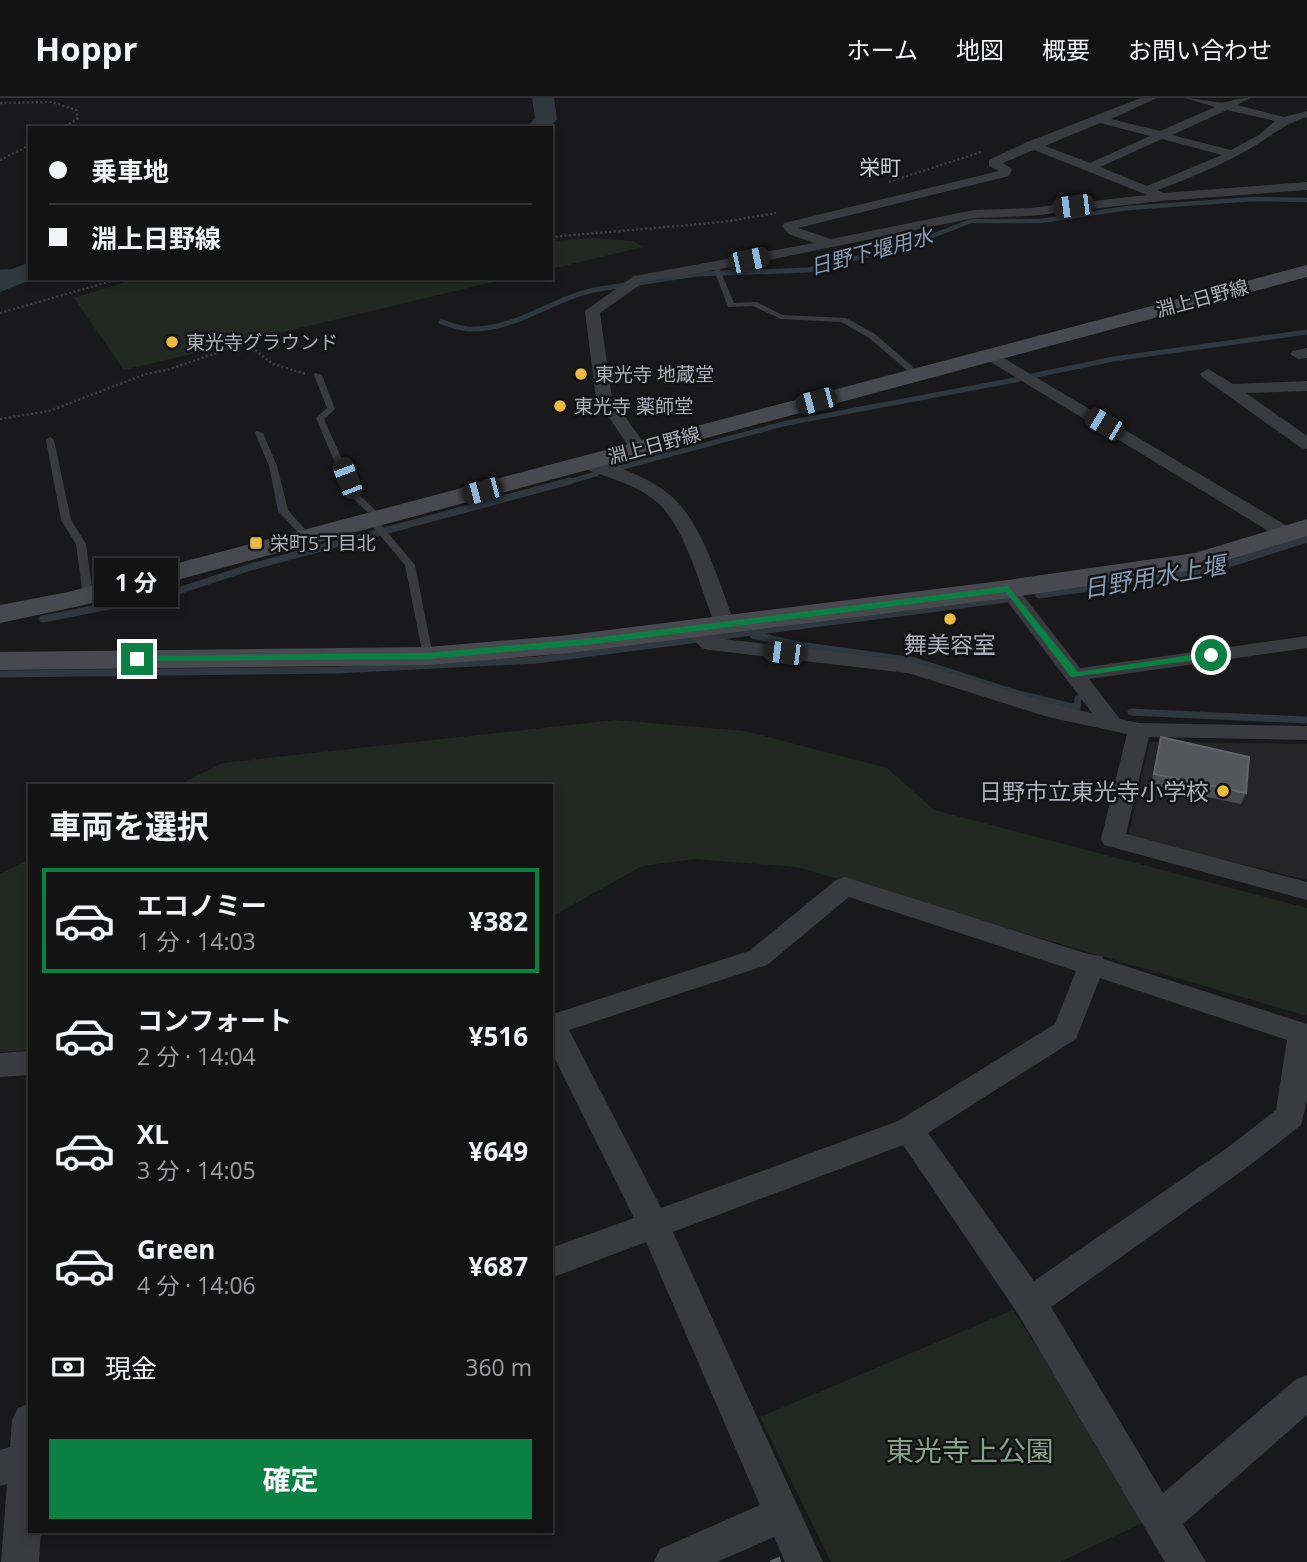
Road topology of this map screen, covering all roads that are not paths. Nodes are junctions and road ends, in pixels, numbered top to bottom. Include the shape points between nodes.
1 (1151, 98) edge
2 (1191, 98) edge
3 (1244, 98) edge
4 (1227, 106) junction
5 (1307, 115) edge
6 (1098, 119) junction
7 (1284, 120) junction
8 (1162, 136) junction
9 (1031, 145) junction
10 (1233, 154) junction
11 (1090, 167) junction
12 (1223, 171) junction
13 (1307, 186) edge
14 (1275, 188) junction
15 (1147, 190) junction
16 (1161, 197) junction
17 (829, 243) junction
18 (718, 271) junction
19 (1307, 271) edge
20 (990, 355) junction
21 (917, 374) junction
22 (1208, 374) dead end
23 (318, 375) road end
24 (1307, 386) edge
25 (1230, 389) junction
26 (259, 433) dead end
27 (50, 440) dead end
28 (1307, 444) edge
29 (639, 449) junction
30 (586, 463) junction
31 (375, 519) junction
32 (1297, 530) edge
33 (307, 537) junction
34 (1008, 589) junction
35 (88, 595) junction
36 (0, 614) edge
37 (725, 625) junction
38 (692, 629) junction
39 (1307, 642) edge
40 (428, 656) junction
41 (0, 660) edge
42 (1075, 675) junction
43 (1113, 725) junction
44 (1139, 730) junction
45 (1307, 733) edge
46 (1307, 891) edge
47 (1092, 963) junction
48 (553, 1024) edge
49 (553, 1026) edge
50 (1305, 1034) edge
51 (28, 1063) edge
52 (0, 1065) edge
53 (909, 1130) junction
54 (654, 1225) junction
55 (553, 1263) edge
56 (1030, 1303) junction
57 (1307, 1392) edge
58 (28, 1427) edge
59 (19, 1461) edge
60 (782, 1514) junction
61 (1159, 1521) junction
62 (20, 1562) edge
63 (673, 1562) edge
64 (804, 1562) edge
65 (1187, 1562) edge

1 - 6 street
2 - 4 street
3 - 4 street
4 - 7 street
4 - 8 street
5 - 7 street
6 - 8 street
6 - 9 street
7 - 10 street
8 - 10 street
8 - 11 street
9 - 11 street
9 - 17 street via 993,163 1006,169 1004,173 789,226
10 - 12 street
11 - 15 street
12 - 14 street
12 - 15 street
13 - 14 street
14 - 16 street via 1232,199
15 - 16 street
16 - 17 street via 974,214
17 - 18 street
18 - 21 lane via 731,305 754,304 781,317 843,320 872,336
18 - 29 street via 676,271 627,286 592,312 604,398
19 - 20 main road, 淵上日野線
20 - 21 main road, 淵上日野線
20 - 32 street
21 - 29 main road, 淵上日野線
22 - 25 street
23 - 31 lane via 331,409 320,418 353,494
24 - 25 street
25 - 28 street
26 - 33 lane via 283,512
27 - 35 lane via 66,520 81,544
29 - 30 main road, 淵上日野線
30 - 31 main road, 淵上日野線
30 - 37 street via 645,488 679,515
31 - 33 main road, 淵上日野線
31 - 40 lane via 410,565
32 - 34 main road via 1199,561
33 - 35 main road, 淵上日野線
34 - 37 main road
34 - 42 street
35 - 36 main road, 淵上日野線
37 - 38 main road
38 - 40 main road
38 - 43 street via 709,644 910,667 1044,709
39 - 42 street
40 - 41 main road
42 - 43 street
43 - 44 street
44 - 45 street
44 - 46 street via 1113,839
47 - 48 street via 845,886 758,958
47 - 50 street
47 - 53 street via 1066,1031
49 - 54 street
50 - 56 street via 1290,1116
51 - 52 street
53 - 54 street
53 - 56 street
54 - 55 street
54 - 60 street
56 - 61 street
57 - 61 street
58 - 59 street
59 - 62 street
60 - 63 street
60 - 64 street
61 - 65 street

